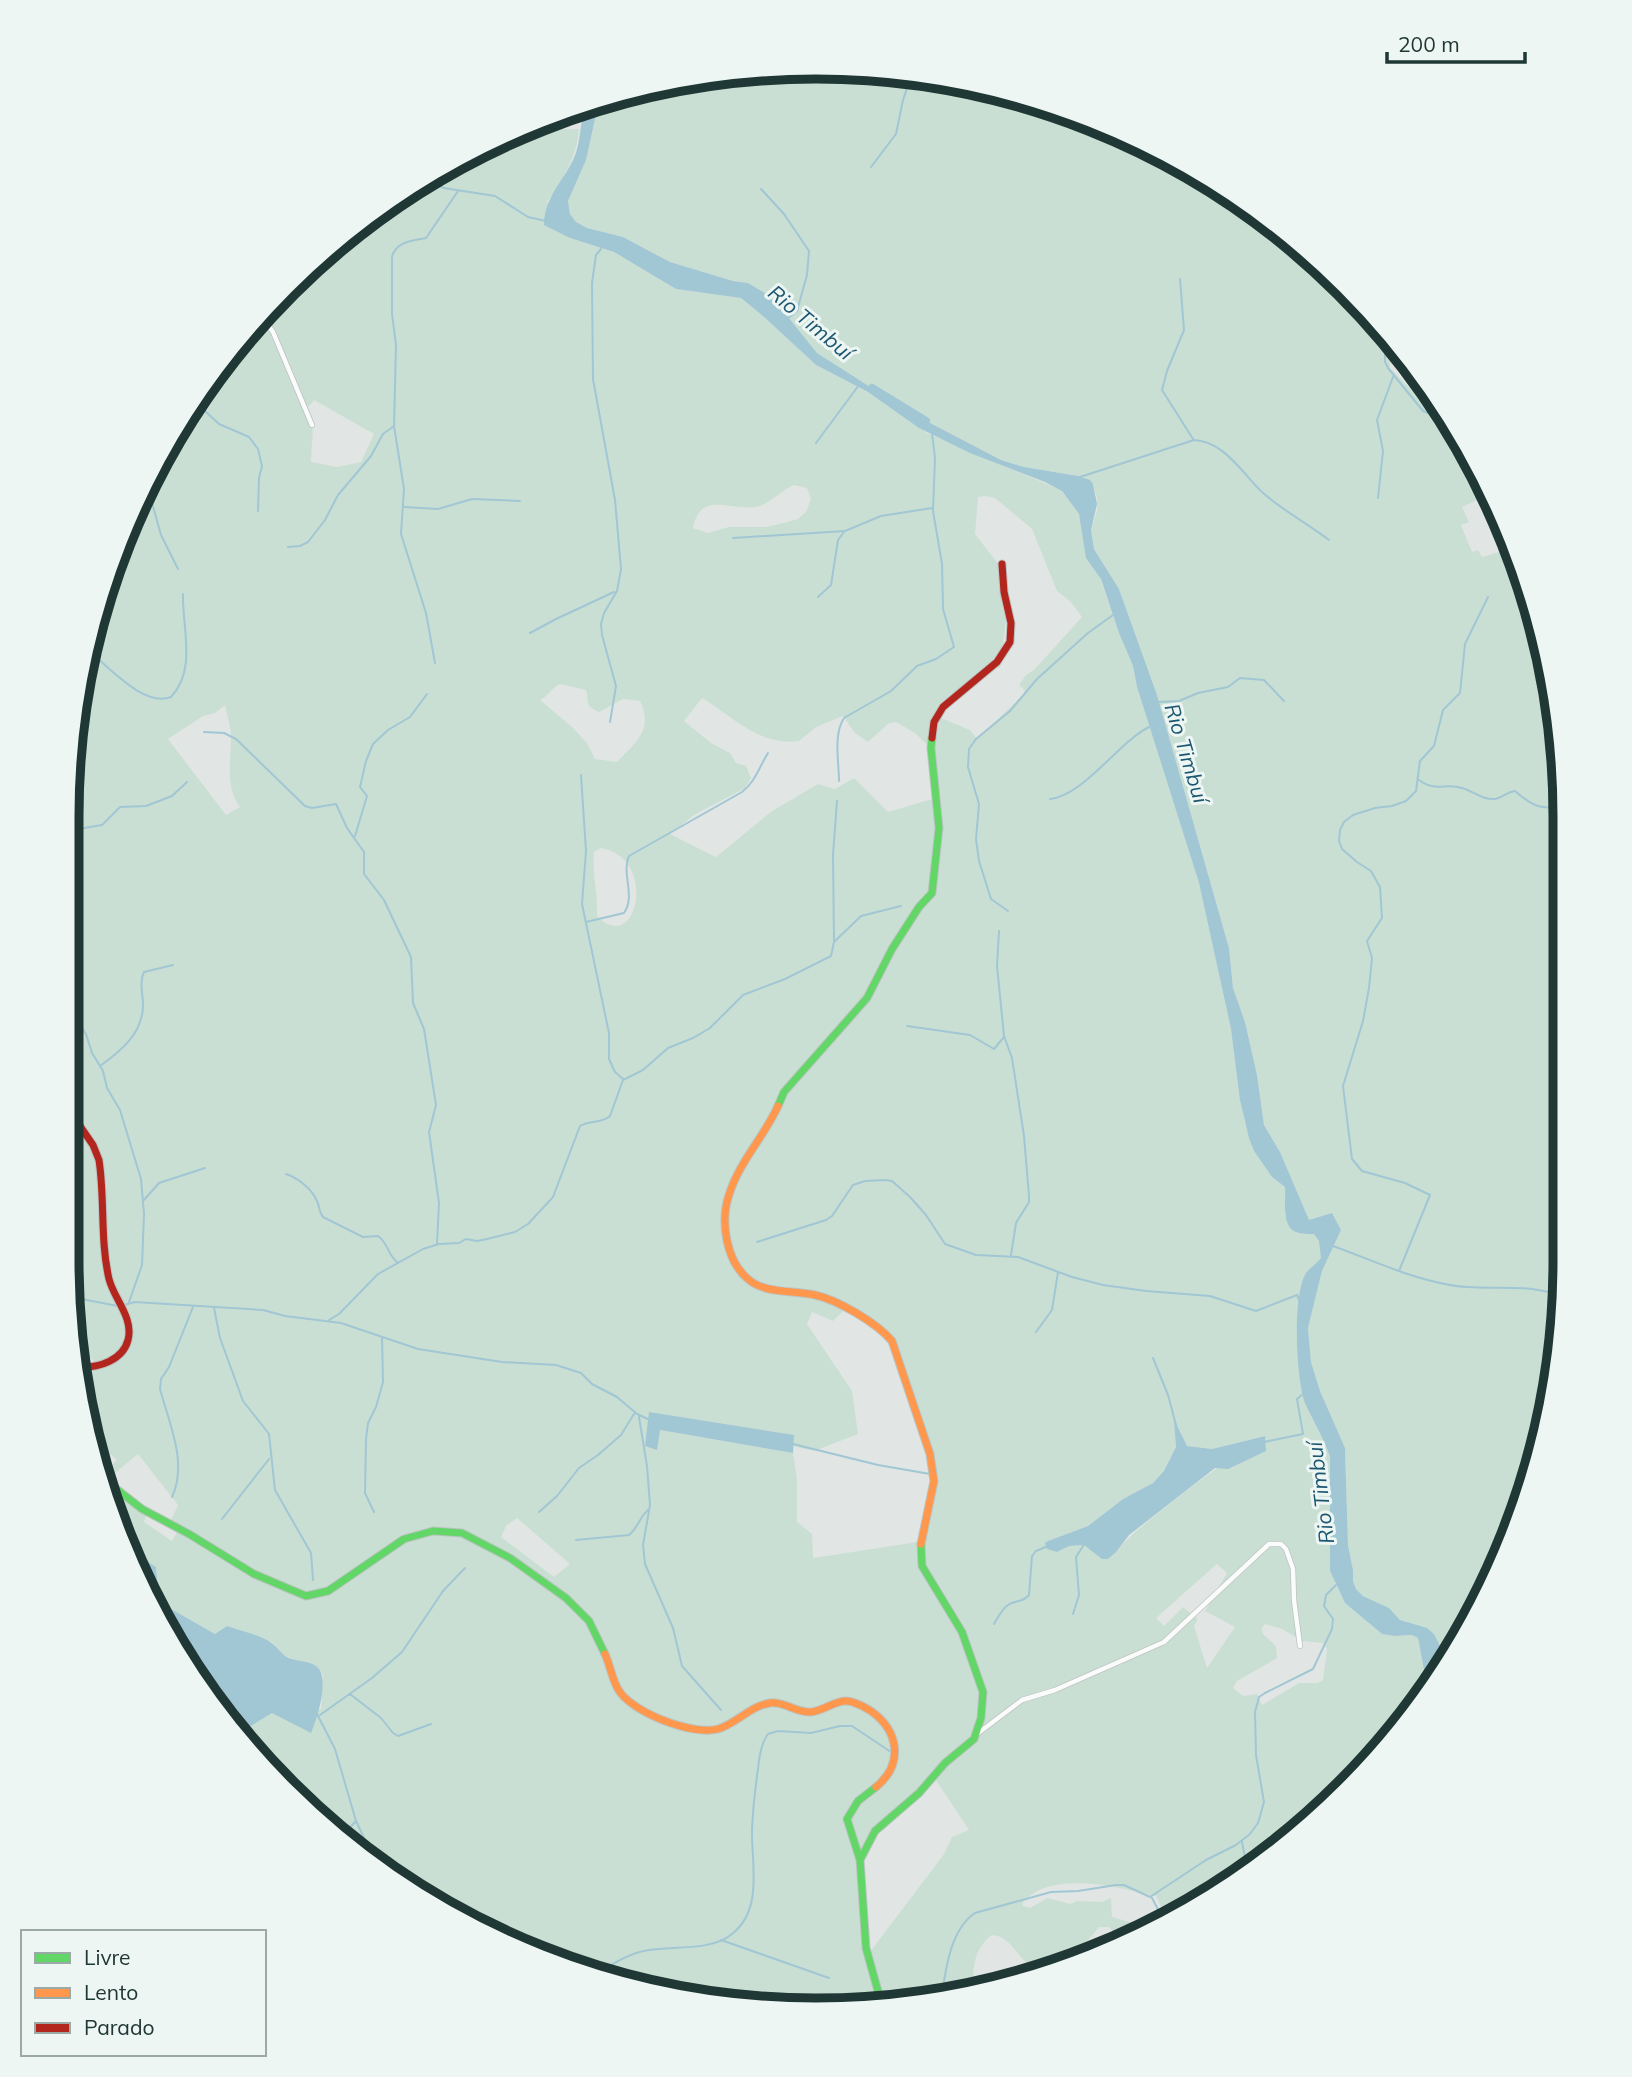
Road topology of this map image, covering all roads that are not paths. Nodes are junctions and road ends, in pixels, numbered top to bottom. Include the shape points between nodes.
1 (268, 324) edge
2 (312, 425) dead end
3 (1002, 564) dead end
4 (79, 1125) edge
5 (87, 1367) edge
6 (115, 1489) edge
7 (118, 1491) junction
8 (118, 1496) edge
9 (1300, 1646) dead end
10 (977, 1734) junction
11 (860, 1860) junction
12 (879, 1995) edge

1 - 2 street
3 - 10 street via 1010,642 997,662 943,706 934,722 931,748 939,828 932,893 892,949 867,998 784,1092 768,1128 743,1164 725,1212 734,1262 748,1280 762,1287 817,1295 874,1325 892,1340 933,1472 922,1566 962,1632 981,1684 984,1701
4 - 5 street via 99,1160 110,1279 129,1330 120,1354
6 - 7 street
7 - 8 street
7 - 11 street via 254,1574 306,1596 328,1591 415,1534 449,1531 475,1538 546,1582 584,1614 623,1698 689,1729 712,1731 769,1703 811,1712 842,1701 854,1702 879,1717 889,1731 895,1755 885,1781 848,1812
9 - 10 street via 1291,1560 1281,1544 1269,1544 1164,1642 1055,1690 1021,1700
10 - 11 street via 875,1831
11 - 12 street via 866,1948

